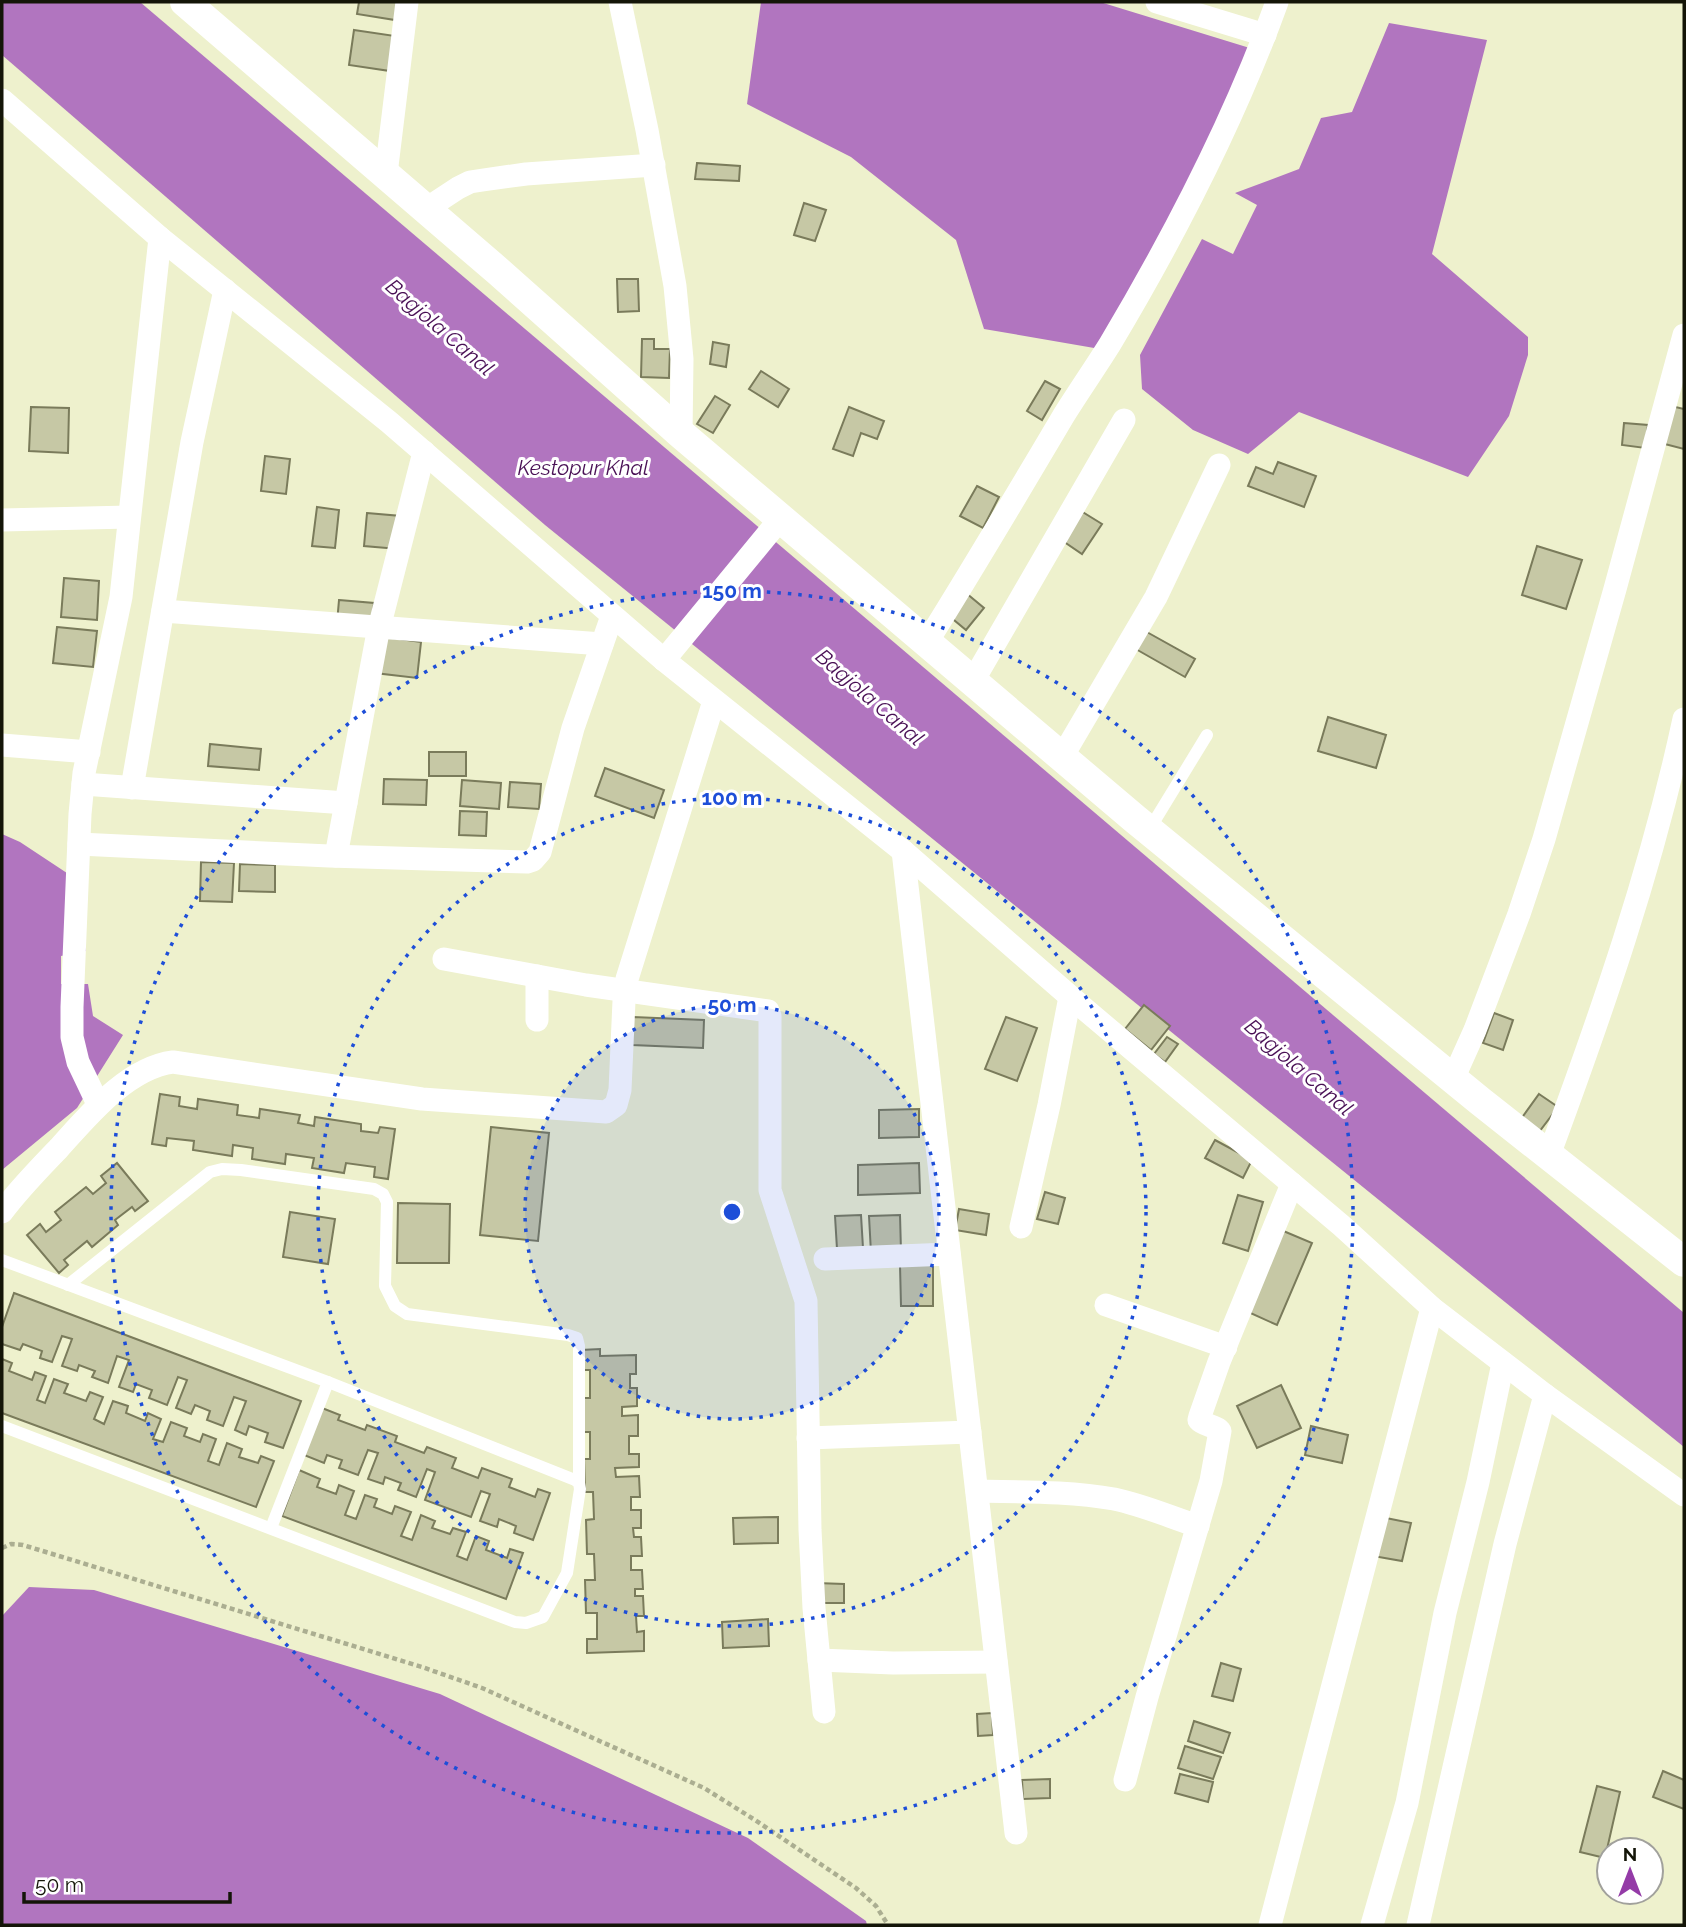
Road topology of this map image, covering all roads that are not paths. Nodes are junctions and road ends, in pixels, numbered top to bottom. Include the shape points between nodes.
1 (407, 2) edge
2 (620, 2) edge
3 (1157, 2) edge
4 (1277, 2) edge
5 (192, 4) edge
6 (1265, 35) junction
7 (2, 100) edge
8 (654, 165) junction
9 (386, 174) junction
10 (426, 209) junction
11 (160, 238) junction
12 (225, 290) junction
13 (1684, 335) edge
14 (1124, 420) dead end
15 (681, 434) junction
16 (424, 452) junction
17 (1219, 465) dead end
18 (129, 517) junction
19 (781, 518) junction
20 (2, 520) edge
21 (163, 611) junction
22 (612, 616) junction
23 (379, 629) junction
24 (927, 642) junction
25 (602, 644) junction
26 (664, 660) junction
27 (973, 681) junction
28 (714, 701) junction
29 (1684, 719) edge
30 (1207, 735) dead end
31 (2, 745) edge
32 (89, 752) junction
33 (1062, 757) junction
34 (1678, 776) edge
35 (83, 784) junction
36 (132, 788) junction
37 (346, 803) junction
38 (1149, 830) junction
39 (79, 844) junction
40 (903, 851) junction
41 (336, 856) junction
42 (444, 959) dead end
43 (537, 976) junction
44 (625, 989) junction
45 (1070, 997) junction
46 (537, 1020) dead end
47 (1453, 1079) junction
48 (98, 1104) junction
49 (1549, 1155) junction
50 (1292, 1184) junction
51 (2, 1212) edge
52 (1021, 1227) dead end
53 (949, 1254) junction
54 (825, 1259) dead end
55 (2, 1260) edge
56 (1684, 1262) edge
57 (68, 1285) junction
58 (1106, 1305) dead end
59 (1432, 1308) junction
60 (1226, 1347) junction
61 (1503, 1363) junction
62 (328, 1382) junction
63 (1545, 1395) junction
64 (2, 1426) edge
65 (970, 1432) junction
66 (808, 1438) junction
67 (579, 1483) junction
68 (977, 1491) junction
69 (1684, 1495) edge
70 (1198, 1526) junction
71 (271, 1528) junction
72 (819, 1660) junction
73 (996, 1662) junction
74 (824, 1712) dead end
75 (1125, 1780) dead end
76 (1016, 1833) dead end
77 (1270, 1925) edge
78 (1372, 1925) edge
79 (1418, 1925) edge

1 - 9 street
2 - 8 street
3 - 6 street
4 - 6 street
5 - 9 street
6 - 24 street via 1182,217 1110,344
7 - 11 street
8 - 10 street via 470,182
8 - 15 street via 676,298 682,359
9 - 10 street
10 - 15 street
11 - 12 street
11 - 18 street
12 - 16 street
12 - 21 street via 192,442
13 - 47 street via 1544,839 1520,914
14 - 27 street
15 - 19 street
16 - 22 street
16 - 23 street
17 - 33 street via 1156,597
18 - 20 street
18 - 32 street via 121,597
19 - 24 street
19 - 26 street
21 - 23 street
21 - 36 street
22 - 25 street
22 - 26 street
23 - 25 street
23 - 37 street
24 - 27 street
25 - 41 street via 573,728 540,852 533,860
26 - 28 street
27 - 33 street
28 - 40 street
28 - 44 street
29 - 34 street
30 - 38 lane
31 - 32 street
32 - 35 street
33 - 38 street
34 - 49 street
35 - 36 street
35 - 39 street
36 - 37 street
37 - 41 street
38 - 47 street
39 - 41 street
39 - 48 street via 72,1037
40 - 45 street
40 - 53 street
42 - 43 street
43 - 44 street
43 - 46 street
44 - 48 street via 620,1090 616,1105 606,1112 422,1100 173,1062 141,1073
44 - 66 street via 768,1011 770,1190 806,1301
45 - 50 street
45 - 52 street
47 - 49 street
48 - 51 street
49 - 56 street
50 - 59 street
50 - 60 street
53 - 54 street
53 - 65 street
55 - 57 lane
57 - 62 lane
57 - 67 lane via 210,1172 241,1170 374,1189 387,1202 385,1286 395,1306 407,1314 577,1338
58 - 60 street
59 - 61 street
59 - 77 street
60 - 70 street via 1199,1420 1218,1428 1221,1435
61 - 63 street
61 - 78 street via 1407,1803
62 - 67 lane
62 - 71 lane
63 - 69 street
63 - 79 street via 1505,1544
64 - 71 lane
65 - 66 street
65 - 68 street
66 - 72 street
67 - 71 lane via 565,1579 543,1617 526,1623
68 - 70 street via 1113,1499
68 - 73 street
70 - 75 street
72 - 73 street
72 - 74 street
73 - 76 street

